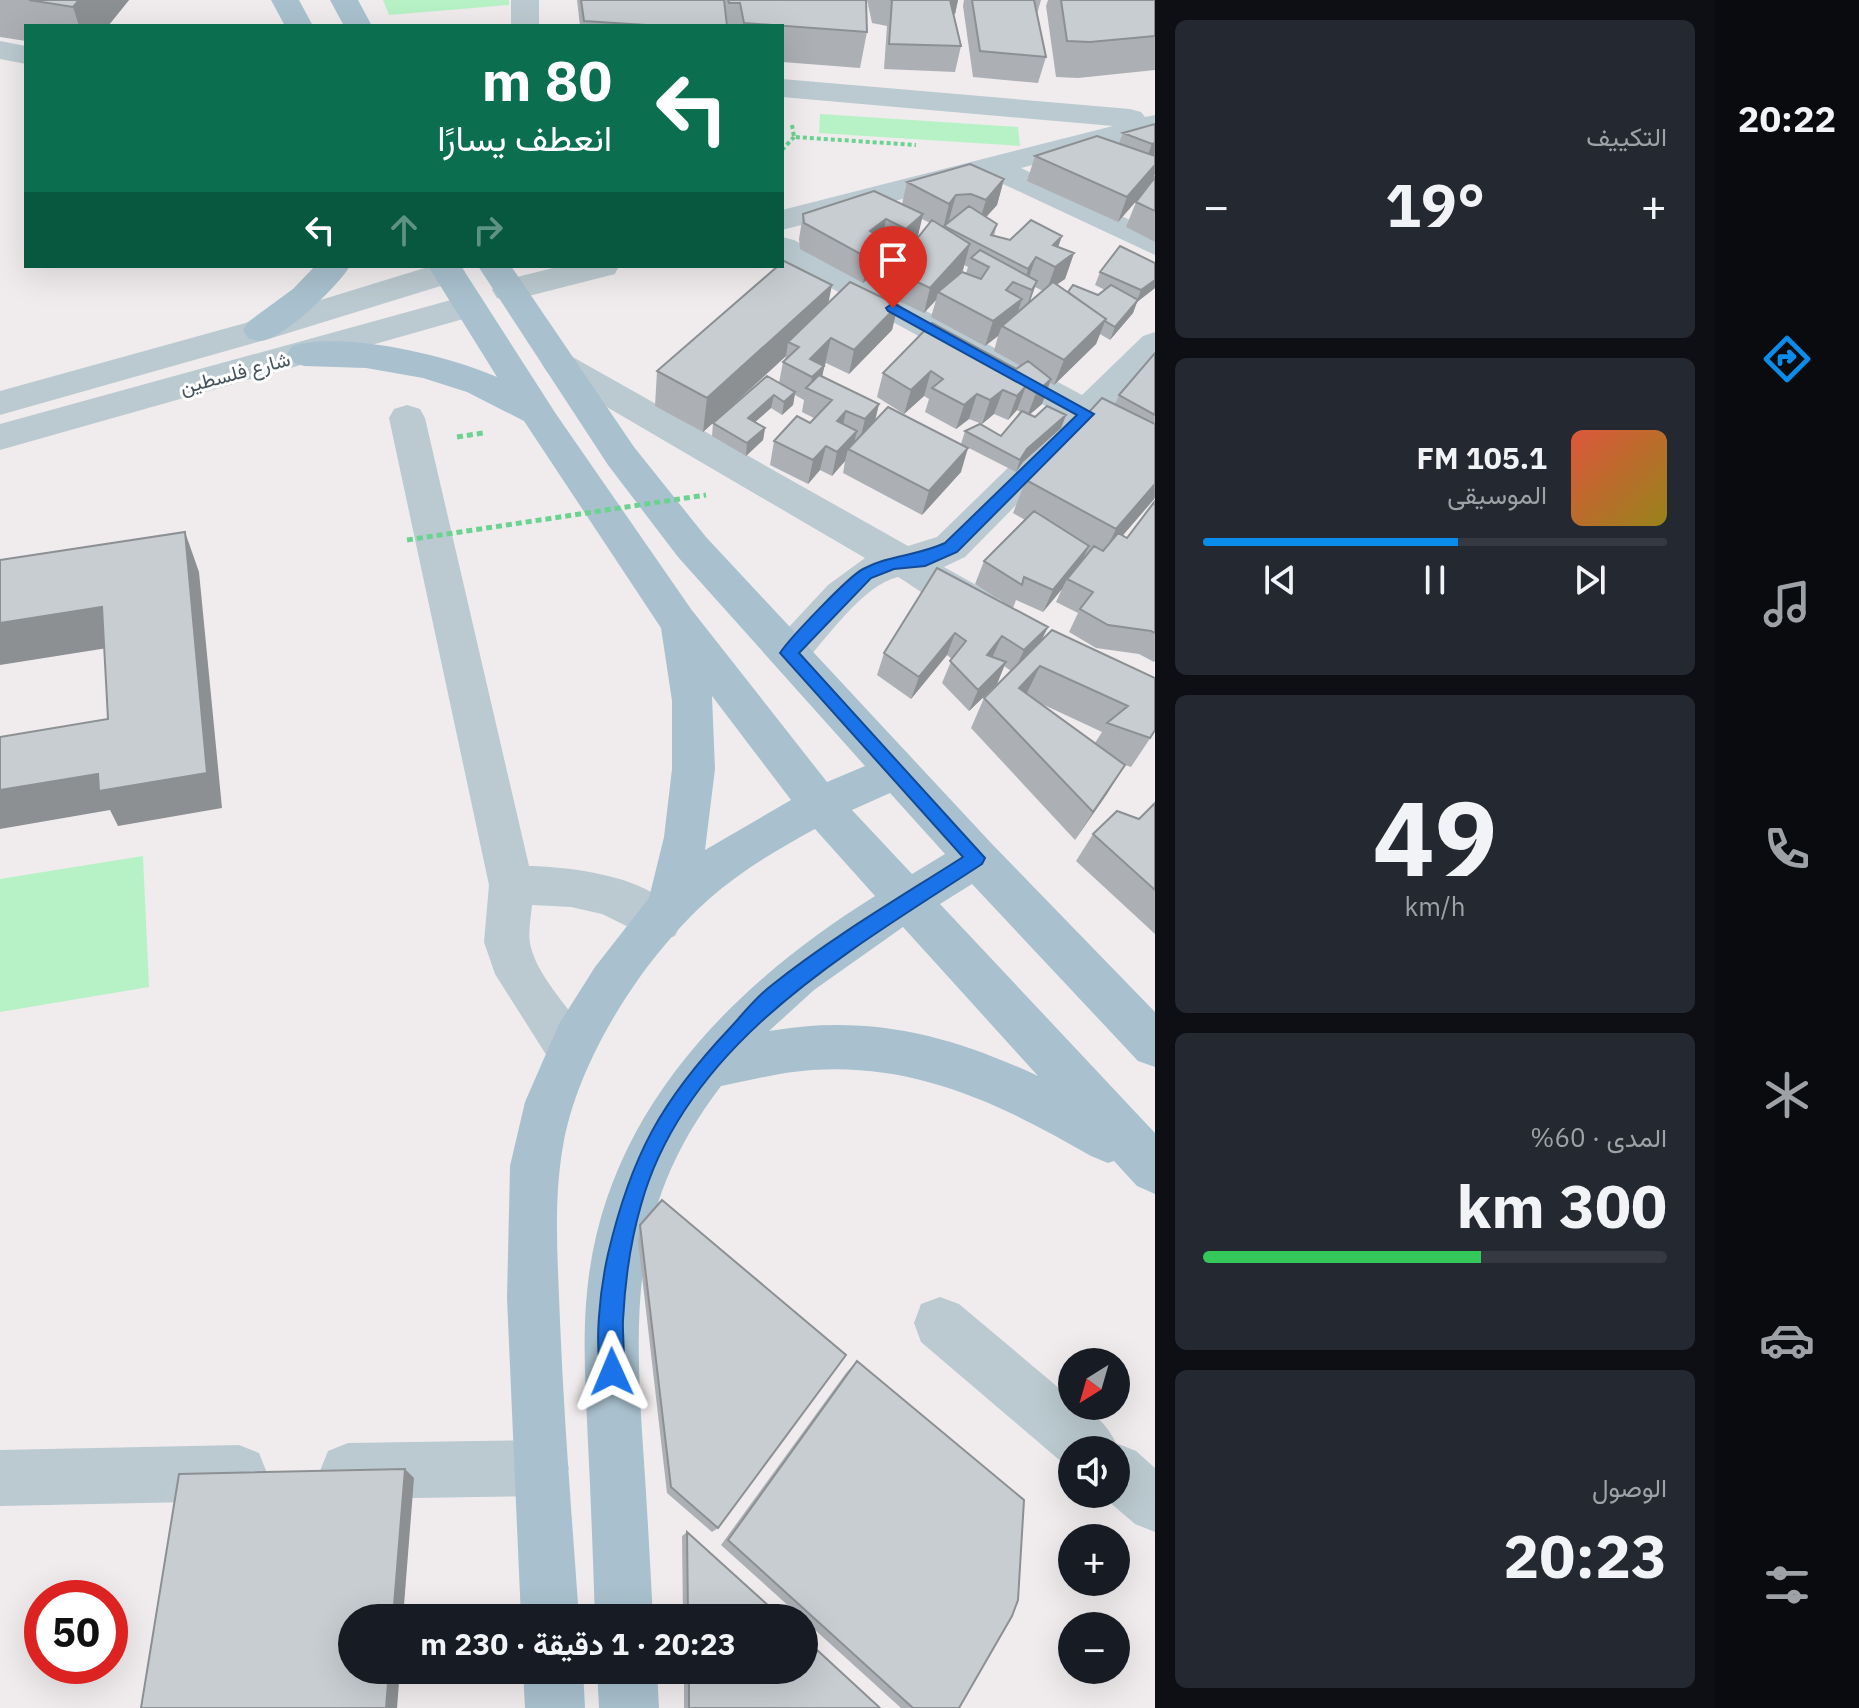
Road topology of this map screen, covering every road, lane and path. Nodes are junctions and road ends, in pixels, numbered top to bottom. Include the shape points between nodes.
1 (285, 0) edge
2 (344, 0) edge
3 (525, 0) edge
4 (298, 24) edge
5 (357, 24) edge
6 (525, 24) edge
7 (0, 50) edge
8 (24, 55) edge
9 (784, 88) edge
10 (1155, 122) edge
11 (794, 137) junction
12 (919, 145) dead end
13 (784, 148) edge
14 (989, 165) junction
15 (784, 219) edge
16 (1155, 245) edge
17 (784, 248) edge
18 (332, 268) edge
19 (586, 268) edge
20 (519, 276) edge
21 (453, 281) edge
22 (260, 330) junction
23 (1155, 344) edge
24 (304, 354) junction
25 (559, 364) junction
26 (0, 403) edge
27 (1087, 414) junction
28 (407, 418) dead end
29 (540, 418) junction
30 (0, 437) edge
31 (1155, 450) edge
32 (461, 452) dead end
33 (706, 495) dead end
34 (407, 540) dead end
35 (908, 562) junction
36 (677, 620) junction
37 (1012, 625) edge
38 (789, 653) junction
39 (897, 771) junction
40 (819, 804) junction
41 (976, 858) junction
42 (511, 885) junction
43 (906, 902) junction
44 (664, 915) junction
45 (1155, 1045) edge
46 (569, 1048) junction
47 (707, 1066) junction
48 (1152, 1166) edge
49 (940, 1323) dead end
50 (1074, 1436) edge
51 (541, 1468) junction
52 (0, 1478) edge
53 (1130, 1483) edge
54 (1155, 1504) edge
55 (549, 1604) edge
56 (623, 1604) edge
57 (554, 1684) edge
58 (628, 1684) edge
59 (555, 1708) edge
60 (629, 1708) edge

1 - 4 main road
2 - 5 main road
3 - 6 street
7 - 8 street
9 - 10 street
9 - 11 path
10 - 14 street
11 - 12 path
11 - 13 path
14 - 15 street
14 - 16 street
17 - 27 street
18 - 22 main road via 305,297
19 - 20 street
20 - 25 main road
21 - 22 street, شارع فلسطين
21 - 24 street, شارع فلسطين
21 - 29 main road
22 - 26 street, شارع فلسطين
23 - 27 street
24 - 29 main road via 361,355 429,365 468,377
24 - 30 street, شارع فلسطين
25 - 35 street
25 - 38 main road via 667,515
27 - 31 street
27 - 35 street via 951,547
28 - 42 street
29 - 32 path via 457,437
29 - 36 main road
33 - 34 path, bridge
35 - 37 street
35 - 38 street via 866,574
36 - 40 main road
36 - 44 main road via 696,727 695,786 686,846
38 - 39 main road
39 - 40 main road
39 - 41 main road
40 - 43 main road
40 - 44 main road via 710,873
41 - 43 main road
41 - 45 main road
42 - 44 street via 599,890
42 - 46 street via 507,942 518,974
43 - 47 main road via 776,993
43 - 48 main road
44 - 46 main road via 600,996
46 - 51 main road via 542,1126 533,1203
47 - 48 main road via 826,1047 895,1050 994,1082 1061,1112
47 - 56 main road via 654,1146 631,1203 615,1273 611,1341
49 - 50 street
51 - 52 street
51 - 55 main road
53 - 54 street
57 - 59 main road
58 - 60 main road

